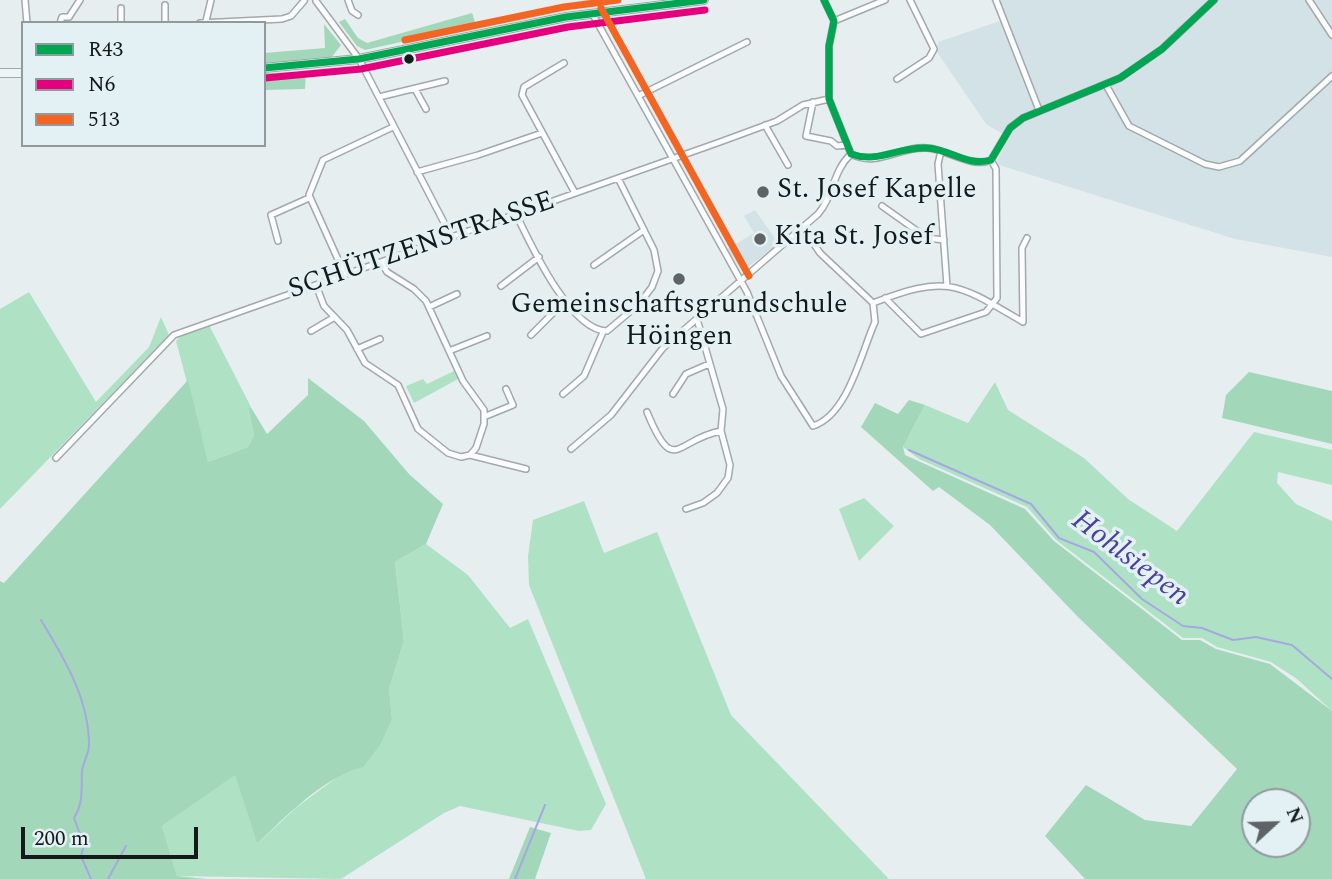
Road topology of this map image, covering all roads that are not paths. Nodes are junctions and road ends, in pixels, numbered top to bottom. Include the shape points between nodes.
1 (25, 0) edge
2 (80, 0) edge
3 (211, 0) edge
4 (348, 0) edge
5 (704, 0) edge
6 (824, 0) edge
7 (885, 0) edge
8 (910, 0) edge
9 (996, 0) edge
10 (1214, 0) edge
11 (1309, 0) edge
12 (304, 1) edge
13 (316, 1) edge
14 (165, 5) dead end
15 (121, 8) dead end
16 (592, 13) junction
17 (358, 15) dead end
18 (70, 20) edge
19 (27, 21) edge
20 (121, 21) edge
21 (165, 21) edge
22 (203, 21) edge
23 (229, 21) edge
24 (834, 21) junction
25 (1332, 35) edge
26 (747, 42) dead end
27 (359, 60) junction
28 (564, 63) dead end
29 (266, 68) edge
30 (21, 72) edge
31 (0, 73) edge
32 (1332, 76) edge
33 (897, 79) dead end
34 (445, 81) dead end
35 (1106, 85) junction
36 (415, 89) junction
37 (638, 96) junction
38 (379, 97) junction
39 (829, 99) junction
40 (813, 102) junction
41 (426, 109) dead end
42 (1039, 110) junction
43 (765, 125) junction
44 (393, 127) junction
45 (542, 133) junction
46 (847, 145) junction
47 (940, 151) junction
48 (851, 154) junction
49 (673, 159) junction
50 (991, 160) junction
51 (788, 165) dead end
52 (417, 172) junction
53 (618, 178) junction
54 (575, 192) junction
55 (309, 198) junction
56 (882, 206) dead end
57 (516, 214) junction
58 (803, 228) junction
59 (644, 230) junction
60 (452, 236) junction
61 (1027, 238) dead end
62 (944, 240) junction
63 (278, 241) dead end
64 (539, 257) junction
65 (381, 262) junction
66 (594, 265) dead end
67 (345, 275) junction
68 (740, 281) junction
69 (316, 285) junction
70 (501, 286) dead end
71 (947, 286) junction
72 (457, 294) dead end
73 (885, 298) junction
74 (565, 301) junction
75 (873, 303) junction
76 (994, 305) junction
77 (429, 307) junction
78 (333, 318) junction
79 (697, 319) junction
80 (311, 331) dead end
81 (603, 332) junction
82 (531, 335) dead end
83 (487, 336) dead end
84 (380, 339) dead end
85 (357, 349) junction
86 (449, 351) junction
87 (709, 364) junction
88 (506, 388) dead end
89 (563, 394) dead end
90 (673, 394) dead end
91 (647, 412) dead end
92 (486, 416) junction
93 (721, 431) junction
94 (571, 449) dead end
95 (470, 455) junction
96 (56, 458) dead end
97 (526, 469) dead end
98 (686, 509) dead end

1 - 19 street
2 - 18 street
3 - 22 street
4 - 17 street
5 - 16 main road
6 - 24 street
7 - 24 street
8 - 33 street via 934,49 931,56
9 - 42 street
10 - 35 street via 1147,61
11 - 25 street
12 - 13 street
12 - 23 street via 282,19
13 - 27 street
14 - 21 street
15 - 20 street
16 - 27 main road
16 - 37 street
24 - 39 street
26 - 37 street
27 - 29 main road
27 - 38 street
28 - 45 street via 522,91
30 - 31 main road
32 - 35 street via 1244,158 1219,167 1129,126
34 - 36 street
35 - 42 street
36 - 38 street
36 - 41 street
37 - 49 street
38 - 44 street
39 - 40 street, SCHÜTZENSTRASSE
39 - 46 street
40 - 43 street, SCHÜTZENSTRASSE
40 - 46 street via 806,136
42 - 50 street via 1010,128
43 - 49 street, SCHÜTZENSTRASSE
43 - 51 street
44 - 52 street
44 - 55 street via 323,160
45 - 52 street
45 - 54 street
46 - 48 street
47 - 48 street via 919,148 864,161
47 - 50 street via 977,162
47 - 62 street
48 - 58 street via 837,170 823,208
49 - 53 street, SCHÜTZENSTRASSE
49 - 68 street
50 - 76 street via 996,169
52 - 60 street
53 - 54 street, SCHÜTZENSTRASSE
53 - 59 street
54 - 57 street, SCHÜTZENSTRASSE
55 - 63 street via 271,215
55 - 67 street
56 - 62 street via 927,237
57 - 60 street, SCHÜTZENSTRASSE
57 - 64 street
58 - 68 street
58 - 75 street via 820,253
59 - 66 street
59 - 81 street via 658,262 656,279 628,315
60 - 65 street, SCHÜTZENSTRASSE
61 - 76 street via 1023,248 1023,322
62 - 71 street
64 - 70 street
64 - 74 street
65 - 67 street, SCHÜTZENSTRASSE
65 - 77 street
67 - 69 street, SCHÜTZENSTRASSE
68 - 75 street via 780,376 813,426 842,403 874,322
68 - 79 street
69 - 78 street
69 - 96 street, SCHÜTZENSTRASSE via 174,335
71 - 73 street via 911,288
71 - 76 street via 960,287
72 - 77 street
73 - 75 street
73 - 76 street via 923,334
74 - 81 street via 587,324
74 - 82 street
77 - 86 street
78 - 80 street
78 - 85 street via 347,330
79 - 87 street
79 - 94 street via 657,354 611,415
81 - 89 street via 584,376
83 - 86 street
84 - 85 street
85 - 95 street via 368,366 398,385 412,421 425,436 449,453
86 - 92 street
87 - 90 street via 686,374
87 - 93 street via 723,409
88 - 92 street via 513,405
91 - 93 street via 659,442 670,450
92 - 95 street
93 - 98 street via 730,461 728,478 711,498
95 - 97 street

